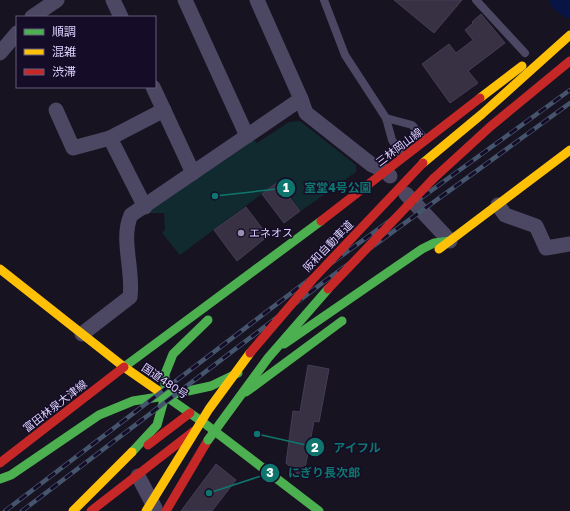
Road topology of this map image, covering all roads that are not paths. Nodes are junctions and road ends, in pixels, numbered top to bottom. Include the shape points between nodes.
1 (57, 0) edge
2 (113, 0) edge
3 (185, 0) edge
4 (257, 0) edge
5 (324, 0) edge
6 (476, 0) edge
7 (33, 16) edge
8 (121, 16) edge
9 (570, 28) edge
10 (16, 34) edge
11 (570, 35) edge
12 (0, 53) edge
13 (524, 53) dead end
14 (570, 60) edge
15 (153, 88) edge
16 (301, 99) junction
17 (56, 110) dead end
18 (164, 110) junction
19 (386, 118) junction
20 (247, 136) junction
21 (110, 138) junction
22 (427, 141) junction
23 (570, 150) edge
24 (403, 158) junction
25 (386, 171) junction
26 (193, 173) junction
27 (498, 205) junction
28 (145, 206) junction
29 (309, 230) junction
30 (450, 241) junction
31 (570, 244) edge
32 (433, 254) dead end
33 (0, 269) edge
34 (248, 287) dead end
35 (218, 312) dead end
36 (350, 315) dead end
37 (82, 334) junction
38 (124, 367) junction
39 (247, 369) junction
40 (165, 396) junction
41 (196, 408) junction
42 (204, 423) junction
43 (0, 464) edge
44 (111, 474) junction
45 (138, 476) junction
46 (0, 479) edge
47 (73, 511) edge
48 (91, 511) edge
49 (146, 511) edge
50 (156, 511) edge
51 (166, 511) edge
52 (319, 511) edge

1 - 7 street
2 - 8 street
3 - 20 street
4 - 16 street
5 - 19 lane via 345,55
6 - 13 lane
9 - 22 main road, 三林岡山線
10 - 12 street
11 - 49 main road, 阪和自動車道, bridge via 423,163 299,293 245,359 192,436
14 - 51 main road, bridge via 433,179 311,306 268,358 208,440
15 - 18 street
16 - 20 street
16 - 25 street via 306,113 372,165
17 - 21 street via 73,148
18 - 21 street
18 - 26 street
19 - 22 lane via 412,125
19 - 24 lane via 392,140
20 - 26 street
21 - 28 street
22 - 24 main road, 三林岡山線
23 - 27 main road
24 - 25 main road, 三林岡山線
25 - 29 main road, 三林岡山線
25 - 30 street
26 - 28 street
27 - 30 main road
27 - 31 street via 505,215 536,226 546,248
28 - 37 street via 131,215 126,226 132,284 130,297
29 - 34 main road via 279,261
29 - 38 main road, 三林岡山線
30 - 32 main road
30 - 39 main road via 434,243 422,249
33 - 37 main road, 国道480号
35 - 40 main road via 173,354 165,374
36 - 42 main road
37 - 38 main road, 国道480号
38 - 40 main road, 国道480号
38 - 43 main road, 富田林泉大津線
39 - 40 main road via 211,386
39 - 41 main road
40 - 41 main road, 国道480号
40 - 44 main road via 157,425
40 - 46 main road via 133,401 100,415 11,475
41 - 42 main road, 国道480号
41 - 44 main road
42 - 45 main road
42 - 52 main road, 国道480号
44 - 47 main road
45 - 48 main road
45 - 50 street

